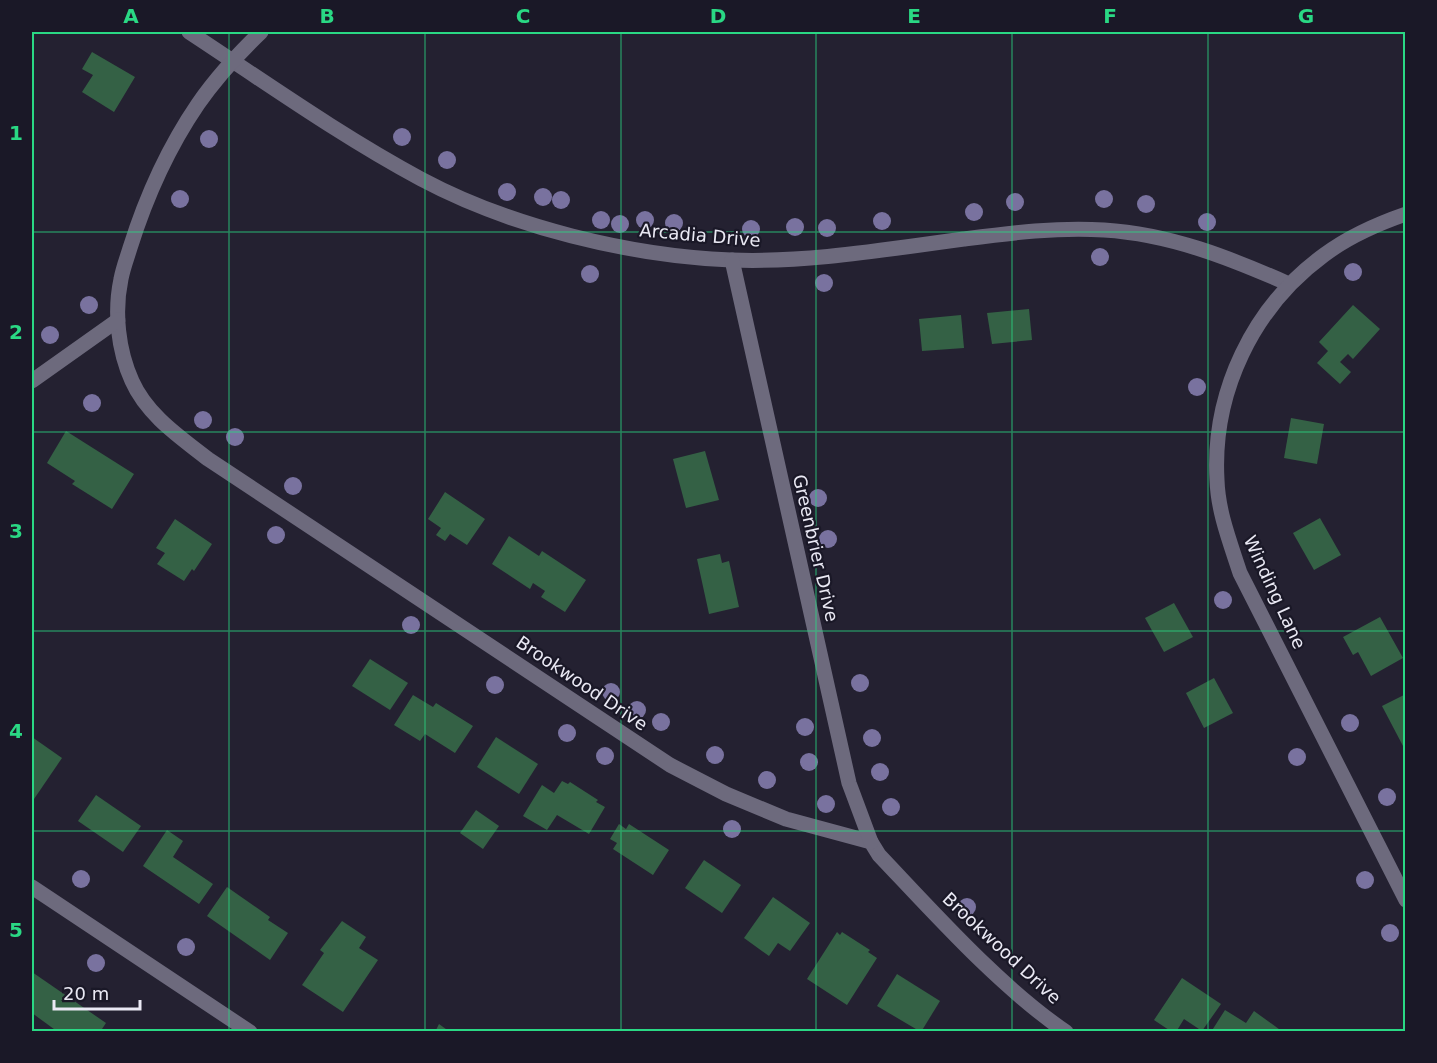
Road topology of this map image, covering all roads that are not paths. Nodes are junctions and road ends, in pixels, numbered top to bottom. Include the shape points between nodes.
1 (189, 32) edge
2 (261, 32) edge
3 (232, 60) junction
4 (1406, 214) edge
5 (732, 260) junction
6 (1289, 284) junction
7 (118, 320) junction
8 (32, 381) edge
9 (871, 842) junction
10 (32, 887) edge
11 (1406, 900) edge
12 (250, 1032) edge
13 (1066, 1032) edge

1 - 3 street, Arcadia Drive
2 - 3 street, Brookwood Drive
3 - 5 street, Arcadia Drive via 366,147 422,180 471,202 541,227 622,248
3 - 7 street, Brookwood Drive via 198,104 165,159 144,206 121,278
4 - 6 street, Winding Lane via 1351,237
5 - 6 street, Arcadia Drive via 859,253 1065,228 1148,235 1189,245
5 - 9 street, Greenbrier Drive via 849,783
6 - 11 street, Winding Lane via 1244,347 1226,393 1218,438 1217,481 1224,526 1240,573
7 - 8 street
7 - 9 street, Brookwood Drive via 123,355 144,401 170,429 208,459 670,765 726,795 786,819
9 - 13 street, Brookwood Drive via 941,921 1010,987
10 - 12 street

